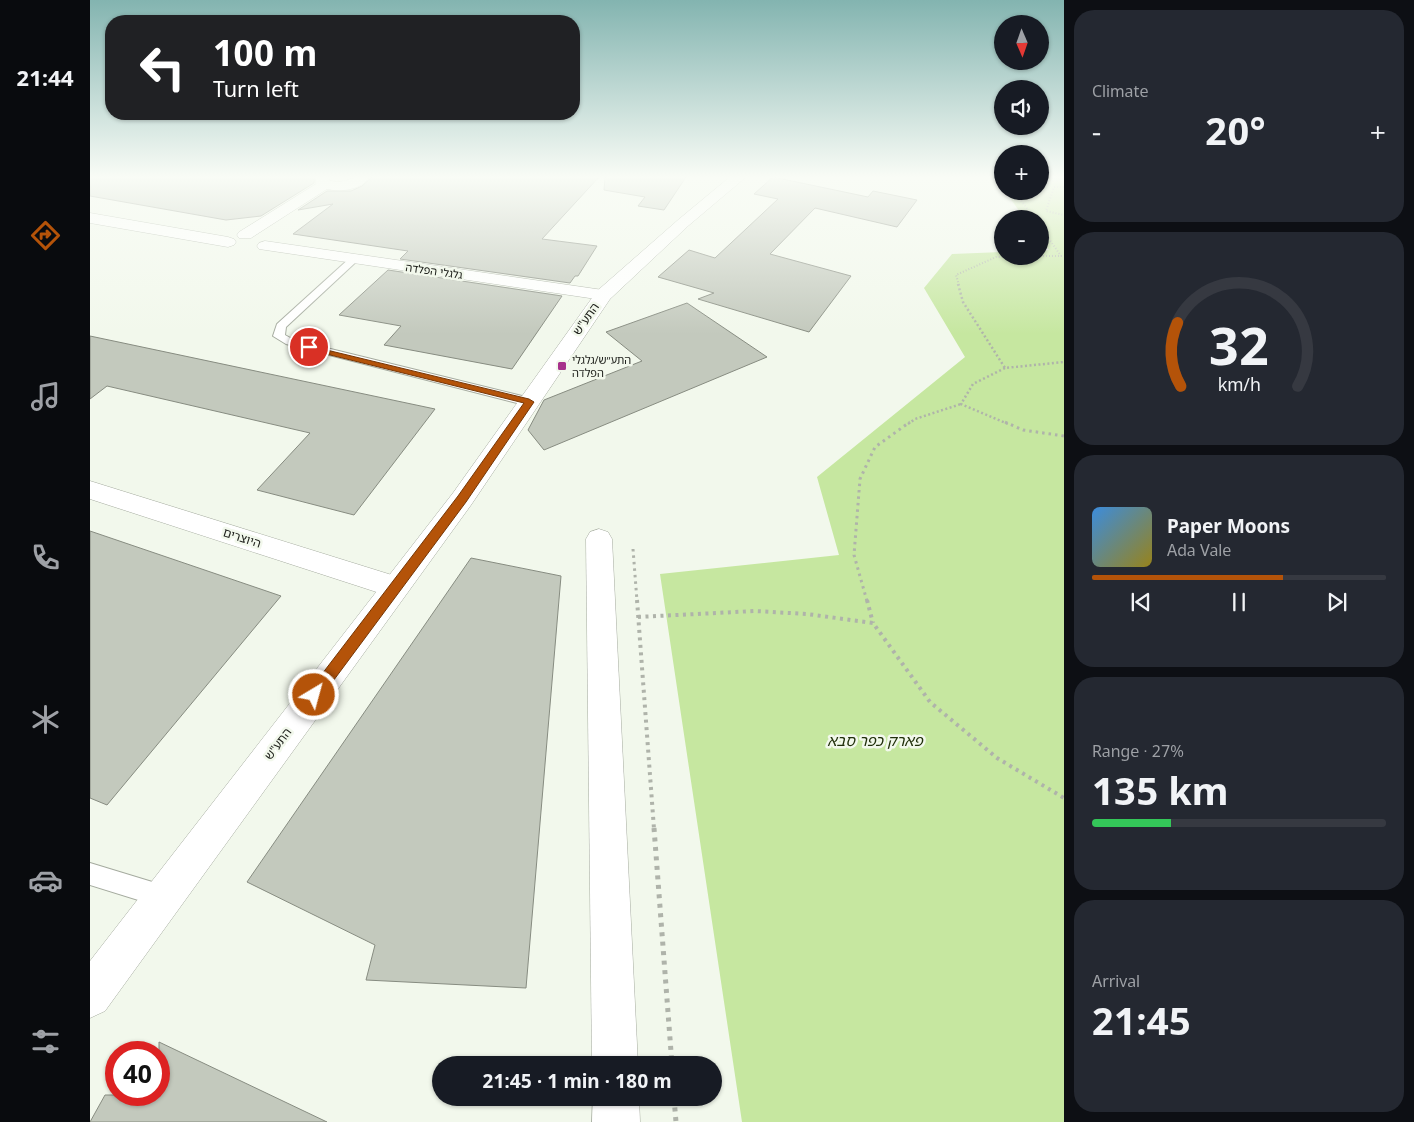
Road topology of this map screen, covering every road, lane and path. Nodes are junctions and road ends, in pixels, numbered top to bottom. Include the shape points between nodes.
1 (161, 229) edge
2 (254, 229) edge
3 (276, 229) edge
4 (675, 229) edge
5 (1049, 238) edge
6 (250, 246) junction
7 (1049, 256) edge
8 (1062, 256) edge
9 (994, 258) edge
10 (354, 259) junction
11 (603, 295) junction
12 (1064, 362) edge
13 (1006, 368) junction
14 (529, 402) junction
15 (961, 404) junction
16 (1064, 436) edge
17 (90, 490) edge
18 (599, 539) dead end
19 (633, 549) dead end
20 (395, 588) junction
21 (638, 617) junction
22 (873, 623) junction
23 (1064, 798) edge
24 (90, 874) edge
25 (164, 896) junction
26 (90, 996) edge
27 (614, 1056) edge
28 (671, 1056) edge
29 (616, 1106) edge
30 (675, 1106) edge
31 (616, 1122) edge
32 (676, 1122) edge

1 - 6 street, גלגלי הפלדה
2 - 6 street via 246,235 259,235
3 - 6 street
4 - 11 street, התע"ש
5 - 8 path
6 - 10 street, גלגלי הפלדה
7 - 8 path
9 - 13 path via 956,275 963,302
10 - 11 street, גלגלי הפלדה
10 - 14 lane via 281,326 280,336 290,342
11 - 14 street, התע"ש
12 - 13 path
13 - 15 path via 973,384
14 - 20 street, התע"ש
15 - 16 path via 1022,430
15 - 22 path via 916,418 875,447 860,479 854,555
17 - 20 street, היוצרים
18 - 27 street
19 - 21 path
20 - 25 street, התע"ש
21 - 22 path via 755,611
21 - 28 path
22 - 23 path via 930,702 997,758
24 - 25 lane
25 - 26 street, התע"ש
29 - 31 street
30 - 32 path

